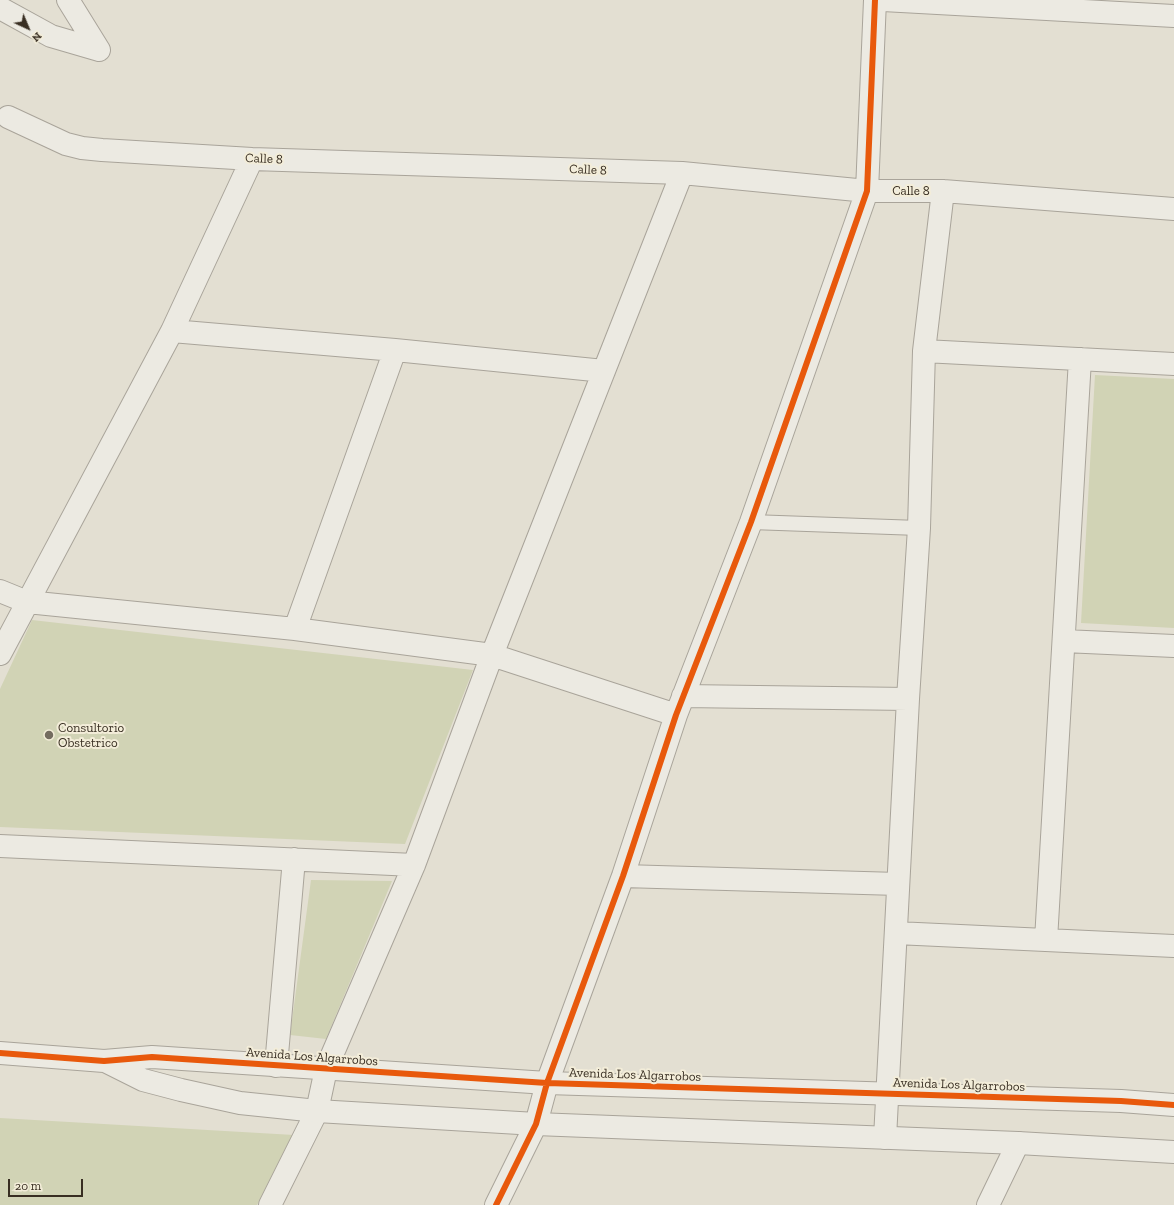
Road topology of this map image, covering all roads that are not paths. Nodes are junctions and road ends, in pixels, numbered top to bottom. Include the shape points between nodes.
1 (68, 0) edge
2 (874, 0) edge
3 (883, 0) edge
4 (0, 8) edge
5 (1174, 16) edge
6 (8, 117) dead end
7 (252, 159) junction
8 (682, 173) junction
9 (867, 191) junction
10 (944, 191) junction
11 (1174, 209) edge
12 (172, 331) junction
13 (395, 350) junction
14 (924, 351) junction
15 (1080, 359) junction
16 (1174, 364) edge
17 (604, 371) junction
18 (751, 522) junction
19 (919, 528) junction
20 (0, 591) edge
21 (27, 602) junction
22 (295, 629) junction
23 (1064, 641) junction
24 (1174, 646) edge
25 (0, 654) edge
26 (492, 655) junction
27 (908, 699) junction
28 (679, 705) junction
29 (0, 846) edge
30 (294, 859) junction
31 (414, 865) junction
32 (623, 876) junction
33 (898, 884) junction
34 (896, 933) junction
35 (1046, 940) junction
36 (1174, 946) edge
37 (0, 1053) edge
38 (104, 1060) junction
39 (276, 1066) junction
40 (326, 1069) junction
41 (547, 1084) junction
42 (888, 1094) junction
43 (1174, 1105) edge
44 (317, 1111) junction
45 (536, 1124) junction
46 (885, 1138) junction
47 (1018, 1143) junction
48 (1174, 1152) edge
49 (270, 1205) edge
50 (496, 1205) edge
51 (988, 1205) edge

1 - 4 street via 99,50 51,36
2 - 9 street
3 - 5 street
6 - 7 street, Calle 8 via 66,144 82,148
7 - 8 street, Calle 8
7 - 12 street
8 - 9 street, Calle 8
8 - 17 street
9 - 10 street, Calle 8
9 - 18 street
10 - 11 street, Calle 8
10 - 14 street
12 - 13 street
12 - 21 street
13 - 17 street
13 - 22 street
14 - 15 street
14 - 19 street
15 - 16 street
15 - 23 street
17 - 26 street
18 - 19 lane
18 - 28 street
19 - 27 street
20 - 21 street
21 - 22 street
21 - 25 street
22 - 26 street
23 - 24 street
23 - 35 street
26 - 28 street
26 - 31 street
27 - 28 street
27 - 33 street
28 - 32 street
29 - 30 street
30 - 31 street
30 - 39 street
31 - 40 street
32 - 33 street
32 - 41 street
33 - 34 street
34 - 35 street
34 - 42 street
35 - 36 street
37 - 38 street, Avenida Los Algarrobos
38 - 39 street, Avenida Los Algarrobos via 152,1057
38 - 44 street, Avenida Los Algarrobos via 143,1080 181,1090 240,1103
39 - 40 street, Avenida Los Algarrobos
40 - 41 street, Avenida Los Algarrobos
40 - 44 street
41 - 42 street, Avenida Los Algarrobos
41 - 45 street
42 - 43 street, Avenida Los Algarrobos
42 - 46 street
44 - 45 street, Avenida Los Algarrobos
44 - 49 street
45 - 46 street, Avenida Los Algarrobos
45 - 50 street
46 - 47 street, Avenida Los Algarrobos
47 - 48 street, Avenida Los Algarrobos
47 - 51 street

